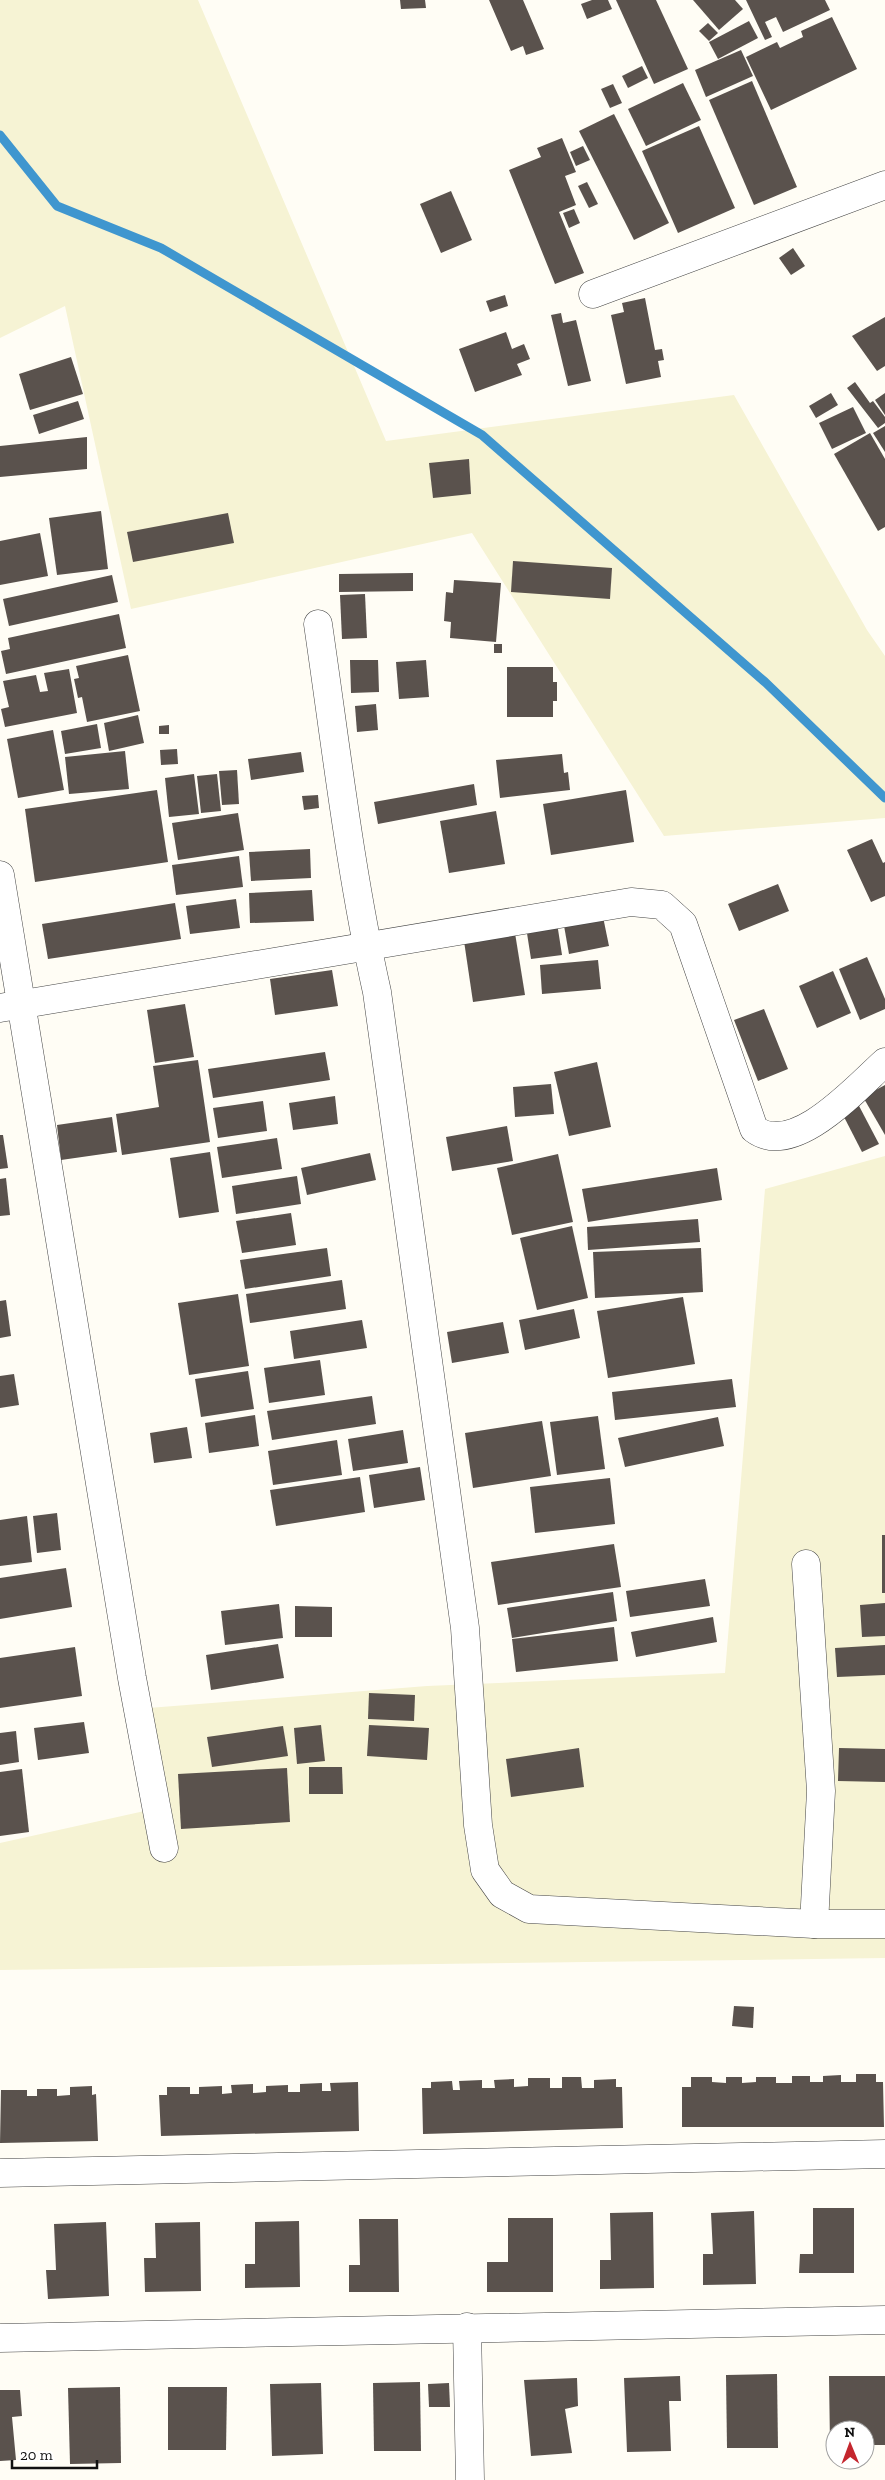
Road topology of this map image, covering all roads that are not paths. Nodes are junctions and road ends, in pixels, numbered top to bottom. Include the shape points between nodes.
1 (885, 185) edge
2 (593, 294) dead end
3 (318, 624) dead end
4 (0, 875) edge
5 (367, 946) junction
6 (11, 1006) edge
7 (885, 1062) edge
8 (806, 1564) dead end
9 (164, 1848) dead end
10 (814, 1924) junction
11 (885, 1924) edge
12 (885, 2154) edge
13 (0, 2173) edge
14 (885, 2320) edge
15 (468, 2327) junction
16 (0, 2338) edge
17 (470, 2480) edge

1 - 2 street
3 - 5 street
4 - 6 street
5 - 6 street
5 - 7 street via 632,902 662,905 683,924 754,1129 762,1136 781,1137 819,1121
5 - 10 street via 377,992 465,1628 478,1825 485,1870 502,1894 529,1909
6 - 9 street
8 - 10 street via 821,1792
10 - 11 street
12 - 13 street
14 - 15 street
15 - 16 street
15 - 17 street

